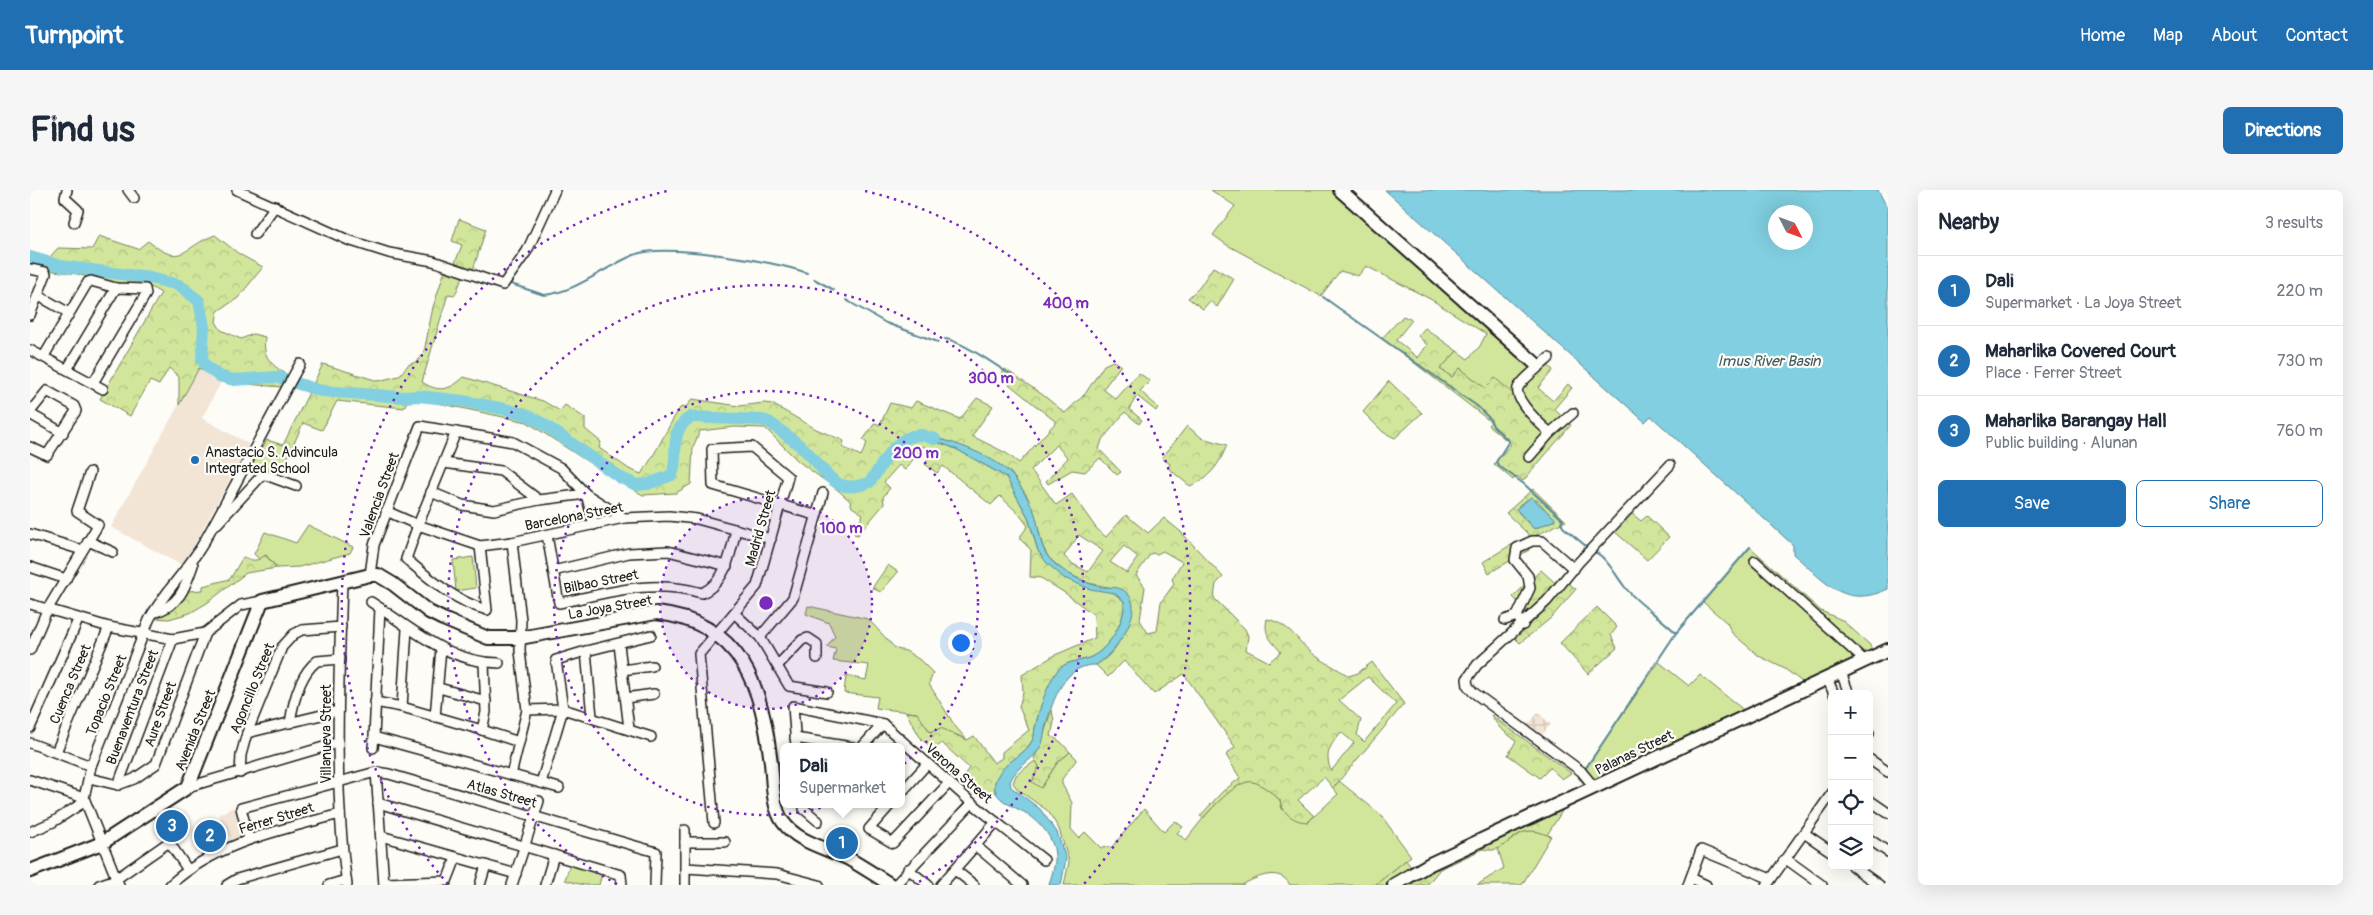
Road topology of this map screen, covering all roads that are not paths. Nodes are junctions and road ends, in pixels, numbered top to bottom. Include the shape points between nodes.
1 (67, 190) edge
2 (128, 190) edge
3 (237, 190) edge
4 (556, 190) edge
5 (1340, 190) edge
6 (134, 198) dead end
7 (275, 206) junction
8 (74, 222) dead end
9 (255, 234) dead end
10 (30, 269) edge
11 (116, 288) junction
12 (40, 296) junction
13 (69, 313) junction
14 (30, 315) edge
15 (30, 350) edge
16 (44, 356) junction
17 (1550, 358) dead end
18 (300, 364) dead end
19 (1536, 365) dead end
20 (68, 368) junction
21 (93, 383) junction
22 (103, 389) dead end
23 (30, 413) edge
24 (1573, 413) dead end
25 (456, 432) junction
26 (1550, 433) junction
27 (63, 434) junction
28 (30, 447) edge
29 (1529, 456) dead end
30 (444, 463) junction
31 (1670, 465) dead end
32 (90, 472) dead end
33 (296, 486) dead end
34 (431, 492) junction
35 (823, 493) dead end
36 (586, 494) junction
37 (539, 500) junction
38 (780, 506) junction
39 (386, 511) junction
40 (815, 515) junction
41 (624, 518) junction
42 (418, 525) junction
43 (594, 525) junction
44 (736, 529) junction
45 (30, 534) edge
46 (548, 535) junction
47 (771, 538) junction
48 (88, 541) junction
49 (512, 542) junction
50 (480, 546) junction
51 (82, 550) junction
52 (113, 552) dead end
53 (1756, 561) dead end
54 (727, 566) junction
55 (30, 567) edge
56 (1574, 569) junction
57 (553, 571) junction
58 (370, 575) junction
59 (66, 579) junction
60 (342, 582) junction
61 (262, 601) junction
62 (371, 602) dead end
63 (30, 604) edge
64 (380, 608) junction
65 (48, 610) junction
66 (153, 613) junction
67 (734, 613) junction
68 (1517, 616) junction
69 (78, 620) junction
70 (1504, 620) dead end
71 (1523, 625) junction
72 (109, 627) junction
73 (341, 627) junction
74 (407, 629) junction
75 (205, 633) junction
76 (145, 634) junction
77 (716, 634) junction
78 (652, 635) dead end
79 (760, 637) junction
80 (173, 638) junction
81 (520, 638) junction
82 (619, 644) junction
83 (441, 648) junction
84 (30, 650) edge
85 (1888, 650) edge
86 (586, 651) junction
87 (817, 658) dead end
88 (340, 660) junction
89 (1865, 661) junction
90 (484, 663) junction
91 (499, 663) dead end
92 (778, 665) junction
93 (652, 666) dead end
94 (622, 670) junction
95 (1841, 672) junction
96 (1827, 678) junction
97 (439, 688) junction
98 (1832, 690) edge
99 (1848, 690) edge
100 (827, 692) dead end
101 (654, 694) dead end
102 (625, 698) junction
103 (486, 701) junction
104 (375, 702) junction
105 (402, 707) junction
106 (563, 708) junction
107 (527, 710) junction
108 (338, 711) junction
109 (436, 717) junction
110 (592, 717) junction
111 (290, 723) junction
112 (883, 724) junction
113 (30, 728) edge
114 (629, 729) junction
115 (482, 730) junction
116 (247, 733) junction
117 (374, 737) junction
118 (650, 737) dead end
119 (520, 742) junction
120 (796, 742) edge
121 (30, 743) edge
122 (337, 743) junction
123 (866, 743) edge
124 (900, 743) edge
125 (373, 748) dead end
126 (905, 748) edge
127 (56, 752) junction
128 (1873, 762) edge
129 (927, 764) junction
130 (92, 766) junction
131 (376, 772) junction
132 (1888, 772) edge
133 (240, 773) junction
134 (511, 775) junction
135 (89, 778) junction
136 (31, 781) edge
137 (339, 781) junction
138 (541, 783) junction
139 (950, 783) junction
140 (118, 784) junction
141 (188, 788) junction
142 (559, 788) dead end
143 (1595, 788) junction
144 (905, 789) edge
145 (1828, 799) edge
146 (84, 800) junction
147 (539, 801) dead end
148 (972, 803) junction
149 (1873, 803) edge
150 (378, 804) junction
151 (1823, 806) junction
152 (804, 808) edge
153 (887, 808) edge
154 (1828, 809) edge
155 (1888, 813) edge
156 (340, 814) junction
157 (534, 816) junction
158 (818, 821) dead end
159 (996, 822) junction
160 (714, 823) dead end
161 (685, 830) dead end
162 (30, 832) edge
163 (1804, 832) junction
164 (381, 836) junction
165 (249, 839) junction
166 (685, 842) junction
167 (725, 842) dead end
168 (1873, 842) edge
169 (102, 843) junction
170 (976, 846) junction
171 (524, 847) junction
172 (342, 849) junction
173 (1828, 849) edge
174 (1888, 852) edge
175 (554, 855) junction
176 (456, 858) junction
177 (1786, 859) junction
178 (1044, 860) dead end
179 (486, 865) junction
180 (686, 868) junction
181 (908, 869) junction
182 (188, 870) junction
183 (955, 870) junction
184 (1858, 870) edge
185 (30, 871) edge
186 (516, 874) junction
187 (1689, 881) edge
188 (117, 882) edge
189 (1769, 882) edge
190 (1810, 882) edge
191 (346, 883) edge
192 (384, 884) edge
193 (99, 885) edge
194 (170, 885) edge
195 (227, 885) edge
196 (329, 885) edge
197 (480, 885) edge
198 (512, 885) edge
199 (545, 885) edge
200 (622, 885) edge
201 (655, 885) edge
202 (685, 885) edge
203 (819, 885) edge
204 (893, 885) edge
205 (928, 885) edge
206 (941, 885) edge
207 (974, 885) edge
208 (1022, 885) edge
209 (1394, 885) edge
210 (1706, 885) edge
211 (1822, 885) edge
212 (1879, 885) edge

1 - 8 street via 65,198 78,210
2 - 6 street
3 - 7 street
4 - 7 street via 527,251 503,285 433,261 389,253 348,240
5 - 19 street
7 - 9 street
10 - 12 street via 46,273
11 - 13 street via 90,281
11 - 20 street
11 - 21 street via 142,288 146,294
12 - 13 street
12 - 14 street
13 - 16 street
15 - 16 street
16 - 20 street
17 - 26 street via 1518,388 1527,409
18 - 66 street, Topacio Street via 204,542
20 - 21 street
21 - 22 street
23 - 27 street
23 - 27 street via 46,391 74,406 76,411
24 - 26 street
25 - 30 street
25 - 36 street via 513,442 560,468
25 - 39 street, Valencia Street via 420,426
26 - 29 street
27 - 28 street via 47,455
30 - 34 street
30 - 37 street via 500,471
31 - 56 street
32 - 48 street via 77,511 98,522
33 - 66 street via 269,475 263,474 258,478 214,529 194,564 183,594 173,605
34 - 37 street via 462,505 494,510
34 - 42 street
35 - 40 street
36 - 37 street
36 - 41 street
36 - 43 street
38 - 38 street, Madrid Street via 788,477 752,447 712,449 713,485
38 - 40 street
38 - 47 street, Madrid Street
39 - 42 street, Barcelona Street
39 - 58 street, Valencia Street via 374,545
40 - 79 street via 793,598
41 - 43 street, Barcelona Street
41 - 44 street, Barcelona Street via 669,516
42 - 50 street, Barcelona Street
42 - 50 street via 406,559 437,585 486,610
43 - 46 street, Barcelona Street
44 - 47 street, Barcelona Street
44 - 54 street, Bilbao Street
45 - 51 street
46 - 49 street, Barcelona Street
46 - 57 street, Bilbao Street
47 - 67 street, Madrid Street via 757,586
48 - 51 street
48 - 52 street
49 - 50 street, Barcelona Street
49 - 81 street
51 - 59 street
53 - 89 street
54 - 57 street via 668,551 629,553
54 - 57 street, Bilbao Street via 710,590 702,593 681,587 642,586 559,603
55 - 59 street
56 - 68 street via 1542,541 1532,541 1517,548 1515,560 1528,576 1530,588
56 - 71 street
58 - 60 street
58 - 81 street, La Joya Street via 378,575 429,612 459,628 488,638
59 - 65 street
60 - 61 street
60 - 73 street, Villanueva Street
61 - 75 street via 241,605
61 - 141 street, Avenida Street
62 - 64 street
63 - 65 street
64 - 74 street
64 - 104 street
65 - 69 street
65 - 84 street
66 - 76 street, Topacio Street
67 - 77 street, Madrid Street
67 - 79 street
68 - 70 street
68 - 71 street
69 - 72 street
69 - 113 street
71 - 143 street via 1477,665 1467,679 1468,686 1582,771
72 - 76 street
72 - 127 street, Cuenca Street
73 - 88 street, Villanueva Street
73 - 116 street, Agoncillo Street via 309,627 288,639
74 - 83 street
74 - 105 street
75 - 80 street
75 - 140 street, Aure Street via 156,764 134,779
76 - 80 street
76 - 130 street, Topacio Street
77 - 81 street, La Joya Street via 690,619 656,613
77 - 160 street, Madrid Street via 699,654
77 - 204 street, La Joya Street via 740,659 761,702 767,726 775,799 782,821 802,838
78 - 82 street
79 - 92 street
80 - 140 street, Buenaventura Street
81 - 107 street
82 - 86 street
82 - 94 street
83 - 90 street
83 - 97 street
85 - 89 street, Palanas Street
86 - 106 street via 556,660
86 - 110 street
87 - 92 street via 817,644 808,638 802,640
88 - 108 street, Villanueva Street
88 - 111 street via 323,659 311,665 292,709
89 - 95 street, Palanas Street
90 - 91 street
90 - 103 street
92 - 100 street via 789,686
93 - 94 street
94 - 102 street
95 - 96 street, Palanas Street
95 - 99 street
96 - 98 street
96 - 143 street, Palanas Street
97 - 103 street
97 - 109 street
101 - 102 street
102 - 114 street
103 - 115 street
104 - 105 street
104 - 117 street
105 - 109 street
106 - 107 street
106 - 110 street
106 - 138 street
107 - 119 street
108 - 111 street
108 - 122 street, Villanueva Street
109 - 115 street
110 - 114 street
111 - 116 street
112 - 120 street via 793,706
112 - 123 street
112 - 124 street, Verona Street
114 - 118 street
115 - 119 street
116 - 133 street, Agoncillo Street
117 - 125 street
117 - 134 street
119 - 134 street
121 - 127 street
122 - 133 street
122 - 137 street, Villanueva Street
126 - 129 street, Verona Street
127 - 130 street
128 - 132 street
129 - 139 street, Verona Street
129 - 144 street
130 - 135 street, Topacio Street
131 - 137 street, Atlas Street
131 - 150 street
131 - 157 street, Atlas Street
133 - 141 street
134 - 138 street
135 - 140 street
135 - 146 street, Topacio Street
136 - 146 street
137 - 156 street, Villanueva Street
137 - 165 street, Atlas Street via 241,808
138 - 142 street
139 - 148 street, Verona Street
139 - 153 street via 893,843 869,828
141 - 169 street, Avenida Street
143 - 209 street, Palanas Street via 1430,864
145 - 151 street
146 - 162 street via 53,822
146 - 169 street
147 - 157 street
148 - 159 street, Verona Street
148 - 181 street
149 - 155 street
150 - 164 street
150 - 171 street
151 - 154 street
151 - 163 street
152 - 158 street
156 - 165 street, Ferrer Street
156 - 172 street, Villanueva Street
157 - 171 street
157 - 201 street, Atlas Street via 656,852
159 - 170 street
159 - 178 street, Verona Street
161 - 166 street
163 - 173 street
163 - 177 street
164 - 176 street
164 - 192 street
165 - 182 street, Ferrer Street
166 - 167 street
166 - 180 street
168 - 174 street
169 - 185 street, Avenida Street
169 - 188 street
170 - 183 street
170 - 208 street
171 - 175 street
171 - 186 street
172 - 191 street, Villanueva Street
172 - 195 street
175 - 199 street
175 - 200 street via 621,875
176 - 179 street
176 - 192 street via 447,881
177 - 189 street
177 - 190 street
179 - 186 street
179 - 197 street
180 - 202 street
180 - 203 street via 777,874
181 - 204 street
181 - 205 street
182 - 188 street via 169,842
182 - 194 street, Ferrer Street
183 - 206 street
183 - 207 street
184 - 212 street
186 - 198 street
187 - 189 street via 1701,850
187 - 210 street
188 - 193 street
190 - 211 street
191 - 196 street

